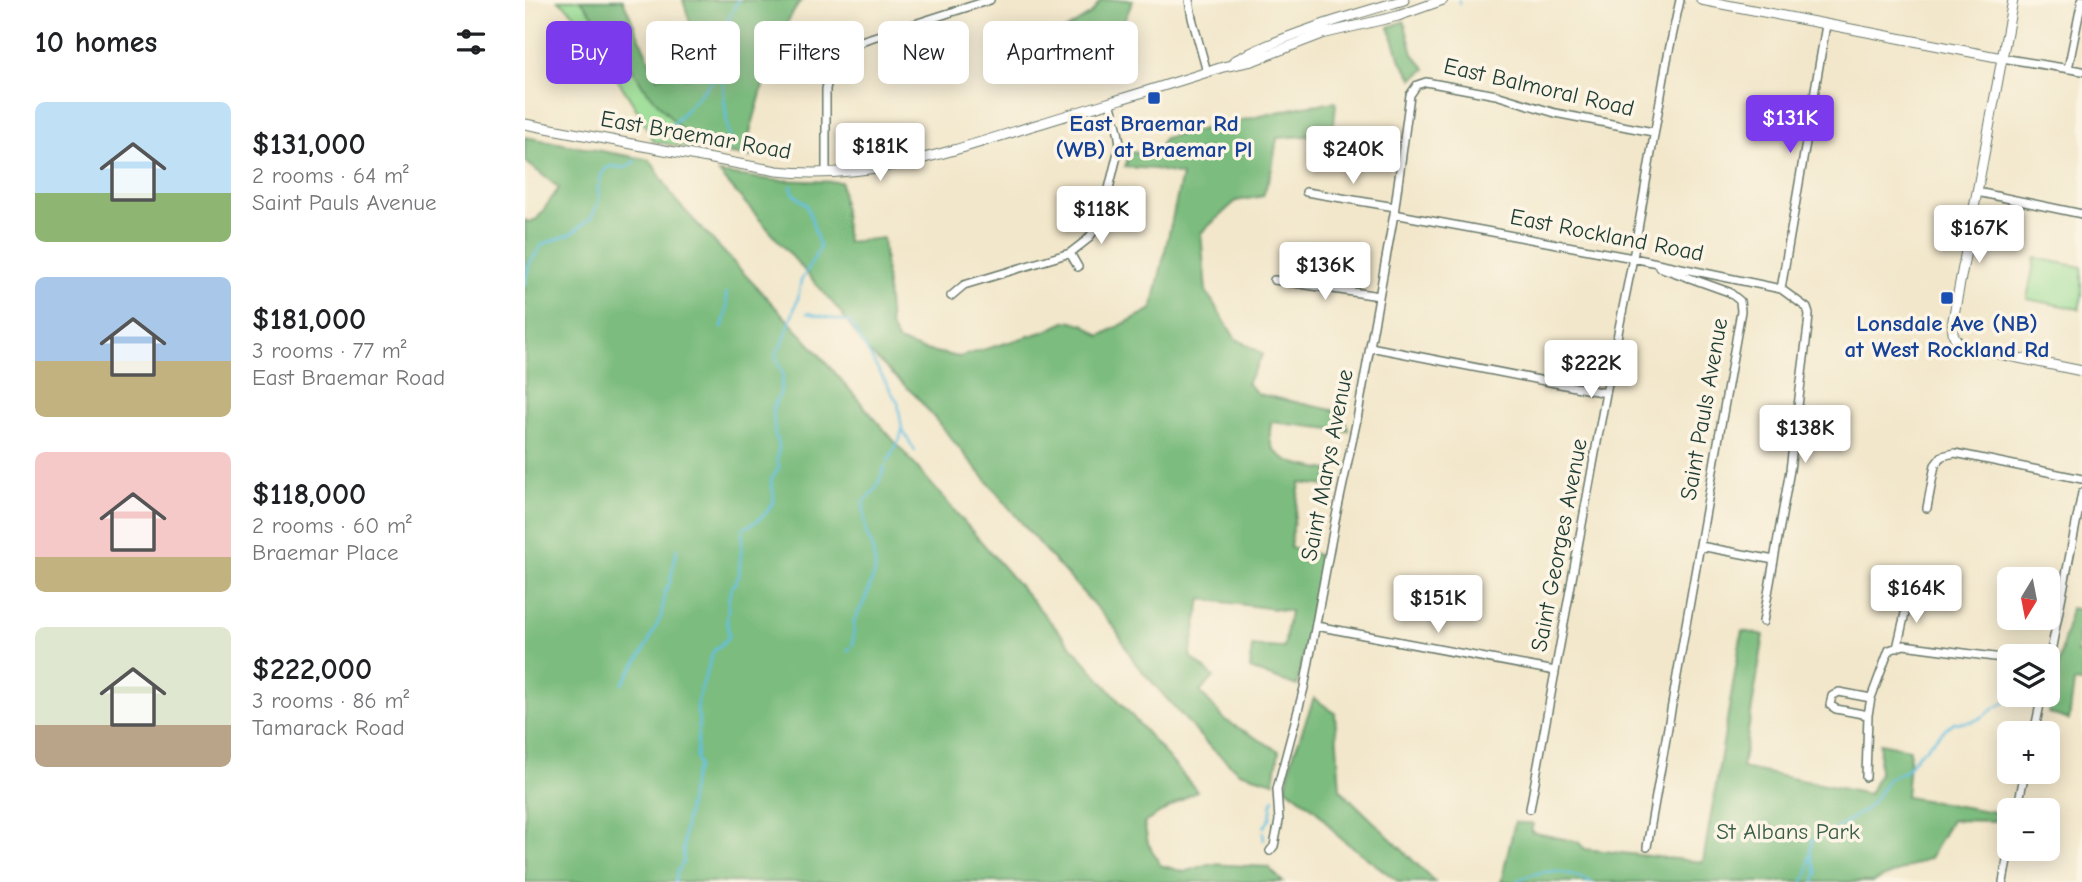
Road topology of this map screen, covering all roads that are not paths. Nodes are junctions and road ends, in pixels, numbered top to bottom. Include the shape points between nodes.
1 (990, 0) edge
2 (1189, 0) edge
3 (1404, 0) edge
4 (1443, 0) edge
5 (1680, 0) edge
6 (1701, 0) edge
7 (2013, 0) edge
8 (2082, 0) edge
9 (1826, 25) junction
10 (2003, 58) junction
11 (1223, 67) junction
12 (2068, 69) junction
13 (2082, 71) edge
14 (1207, 72) junction
15 (1417, 85) joint
16 (1110, 102) junction
17 (525, 124) edge
18 (1653, 132) junction
19 (826, 173) junction
20 (1306, 192) dead end
21 (1977, 192) junction
22 (1394, 211) junction
23 (2082, 214) edge
24 (1070, 253) junction
25 (1633, 258) junction
26 (1642, 260) junction
27 (1078, 267) dead end
28 (1274, 280) dead end
29 (1781, 289) junction
30 (951, 296) dead end
31 (1379, 296) junction
32 (1370, 347) junction
33 (2082, 370) edge
34 (1606, 393) junction
35 (2082, 479) edge
36 (2082, 493) edge
37 (1927, 508) dead end
38 (1700, 546) junction
39 (1773, 560) junction
40 (1909, 596) dead end
41 (1763, 622) dead end
42 (1316, 626) junction
43 (2052, 644) edge
44 (1897, 648) junction
45 (1997, 657) edge
46 (1555, 671) junction
47 (1871, 698) junction
48 (1868, 715) junction
49 (1866, 777) dead end
50 (1530, 809) dead end
51 (1647, 848) dead end
52 (1270, 851) dead end
53 (2007, 861) edge
54 (2003, 882) edge

1 - 19 street via 864,40 838,57 826,89
2 - 14 street
3 - 11 street, East Braemar Road via 1317,26
4 - 11 street, East Braemar Road
5 - 18 street, Saint Georges Avenue
6 - 9 street
7 - 10 street
8 - 12 street
9 - 10 street
9 - 29 street
10 - 12 street
10 - 21 street
11 - 14 street, East Braemar Road
12 - 13 street
14 - 16 street, East Braemar Road
15 - 18 street, East Balmoral Road via 1426,82 1496,95 1555,113
15 - 22 street, Saint Marys Avenue via 1408,100
16 - 19 street, East Braemar Road via 909,163
16 - 24 street via 1120,144 1111,186 1101,221
17 - 19 street, East Braemar Road via 777,171
18 - 25 street, Saint Georges Avenue
20 - 22 street, East Rockland Road
21 - 23 street
21 - 33 street via 1953,338 1970,348
22 - 25 street, East Rockland Road
22 - 31 street, Saint Marys Avenue
24 - 27 street
24 - 30 street via 964,285
25 - 26 street, East Rockland Road
25 - 34 street, Saint Georges Avenue
26 - 29 street, East Rockland Road
26 - 38 street, Saint Pauls Avenue via 1729,292 1740,301
28 - 31 street
29 - 39 street, East Rockland Road via 1807,308 1808,326
31 - 32 street, Saint Marys Avenue
32 - 34 street
32 - 42 street, Saint Marys Avenue
34 - 46 street, Saint Georges Avenue
35 - 37 street via 1955,453 1942,456 1935,465
36 - 43 street
38 - 39 street
38 - 51 street, Saint Pauls Avenue
39 - 41 street
40 - 44 street
42 - 46 street
42 - 52 street, Saint Marys Avenue via 1277,789 1279,821
44 - 45 street via 1904,645
44 - 47 street via 1889,650
46 - 50 street, Saint Georges Avenue
47 - 48 street
47 - 48 street via 1839,692 1830,705
48 - 49 street
53 - 54 street

